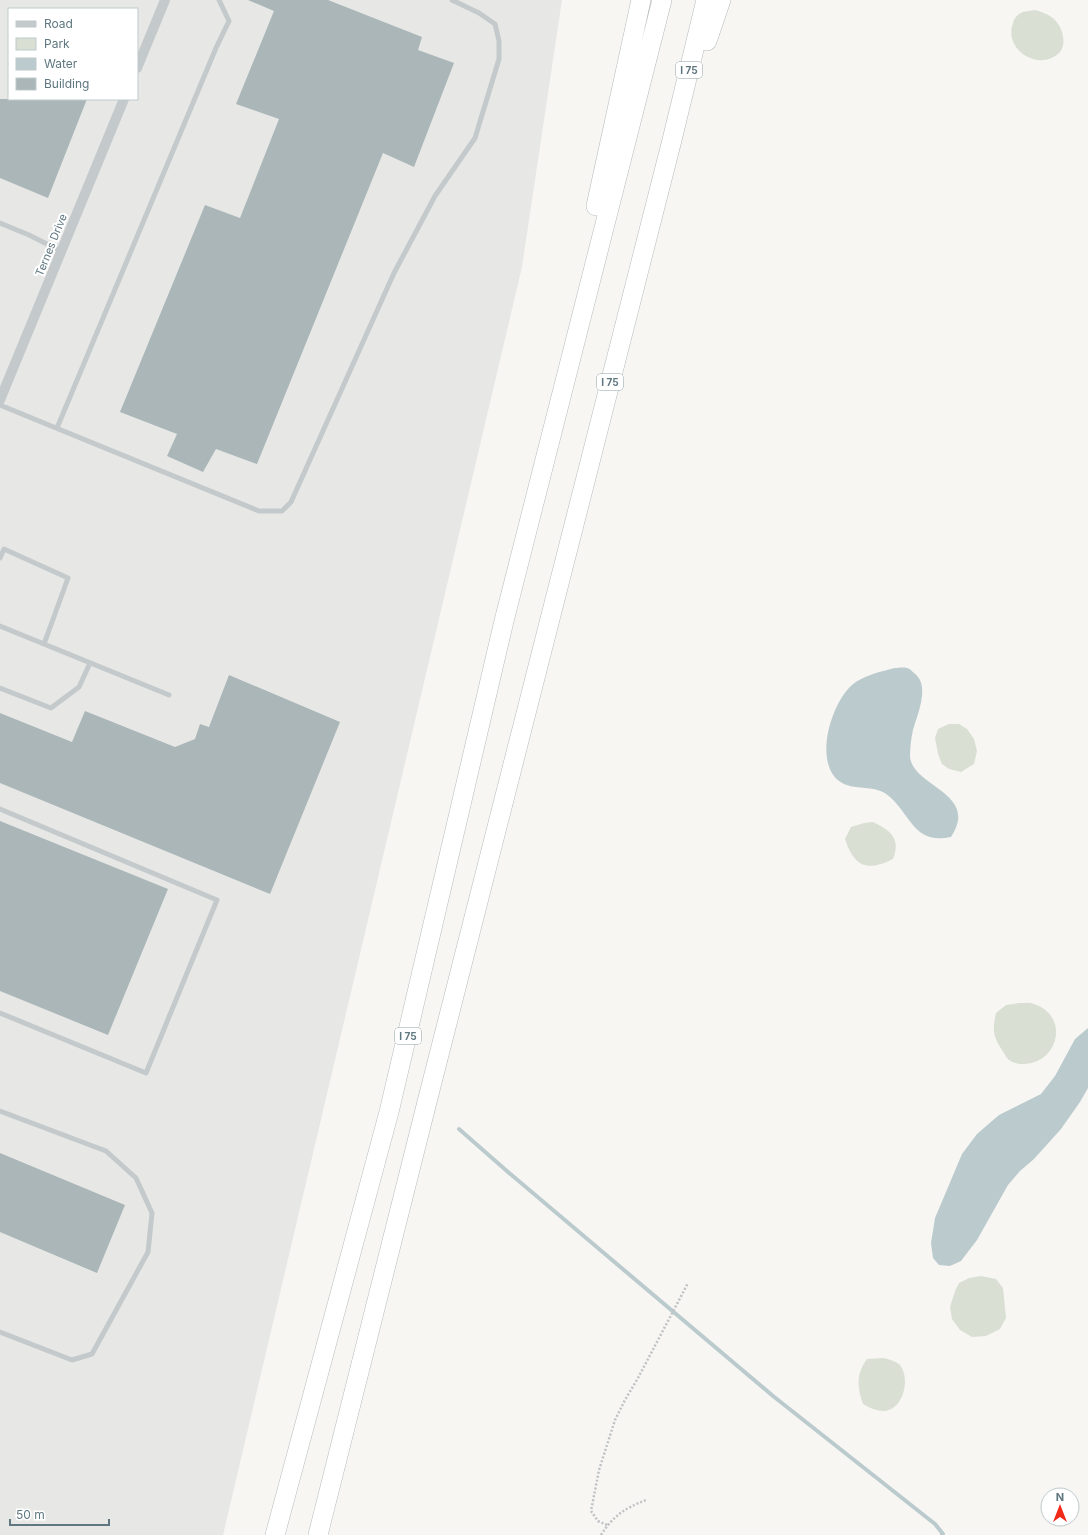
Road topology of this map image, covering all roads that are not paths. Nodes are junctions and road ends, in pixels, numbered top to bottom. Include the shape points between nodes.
1 (165, 0) edge
2 (219, 0) edge
3 (452, 0) edge
4 (641, 0) edge
5 (662, 0) edge
6 (706, 0) edge
7 (721, 0) edge
8 (138, 66) edge
9 (124, 100) edge
10 (672, 140) junction
11 (0, 223) edge
12 (61, 251) junction
13 (572, 352) junction
14 (0, 400) edge
15 (0, 405) edge
16 (57, 428) junction
17 (0, 558) edge
18 (0, 626) edge
19 (44, 644) junction
20 (90, 663) junction
21 (0, 688) edge
22 (169, 695) dead end
23 (0, 809) edge
24 (0, 1013) edge
25 (0, 1111) edge
26 (0, 1332) edge
27 (275, 1535) edge
28 (318, 1535) edge

1 - 8 street
2 - 16 lane via 229,21
3 - 16 lane via 495,24 499,41 499,58 475,138 435,196 394,273 291,502 282,511 259,511
4 - 13 highway via 574,310
5 - 13 highway, I 75
6 - 10 highway, I 75
7 - 10 highway
9 - 12 street, Ternes Drive
10 - 28 highway, I 75
11 - 12 lane
12 - 14 street, Ternes Drive
13 - 27 highway, I 75 via 504,622 389,1112
15 - 16 lane
17 - 19 lane via 4,549 68,578
18 - 19 lane
19 - 20 lane
20 - 21 lane via 80,687 51,708
20 - 22 lane
23 - 24 lane via 217,900 146,1073
25 - 26 lane via 106,1151 136,1178 152,1214 148,1252 92,1354 72,1360

